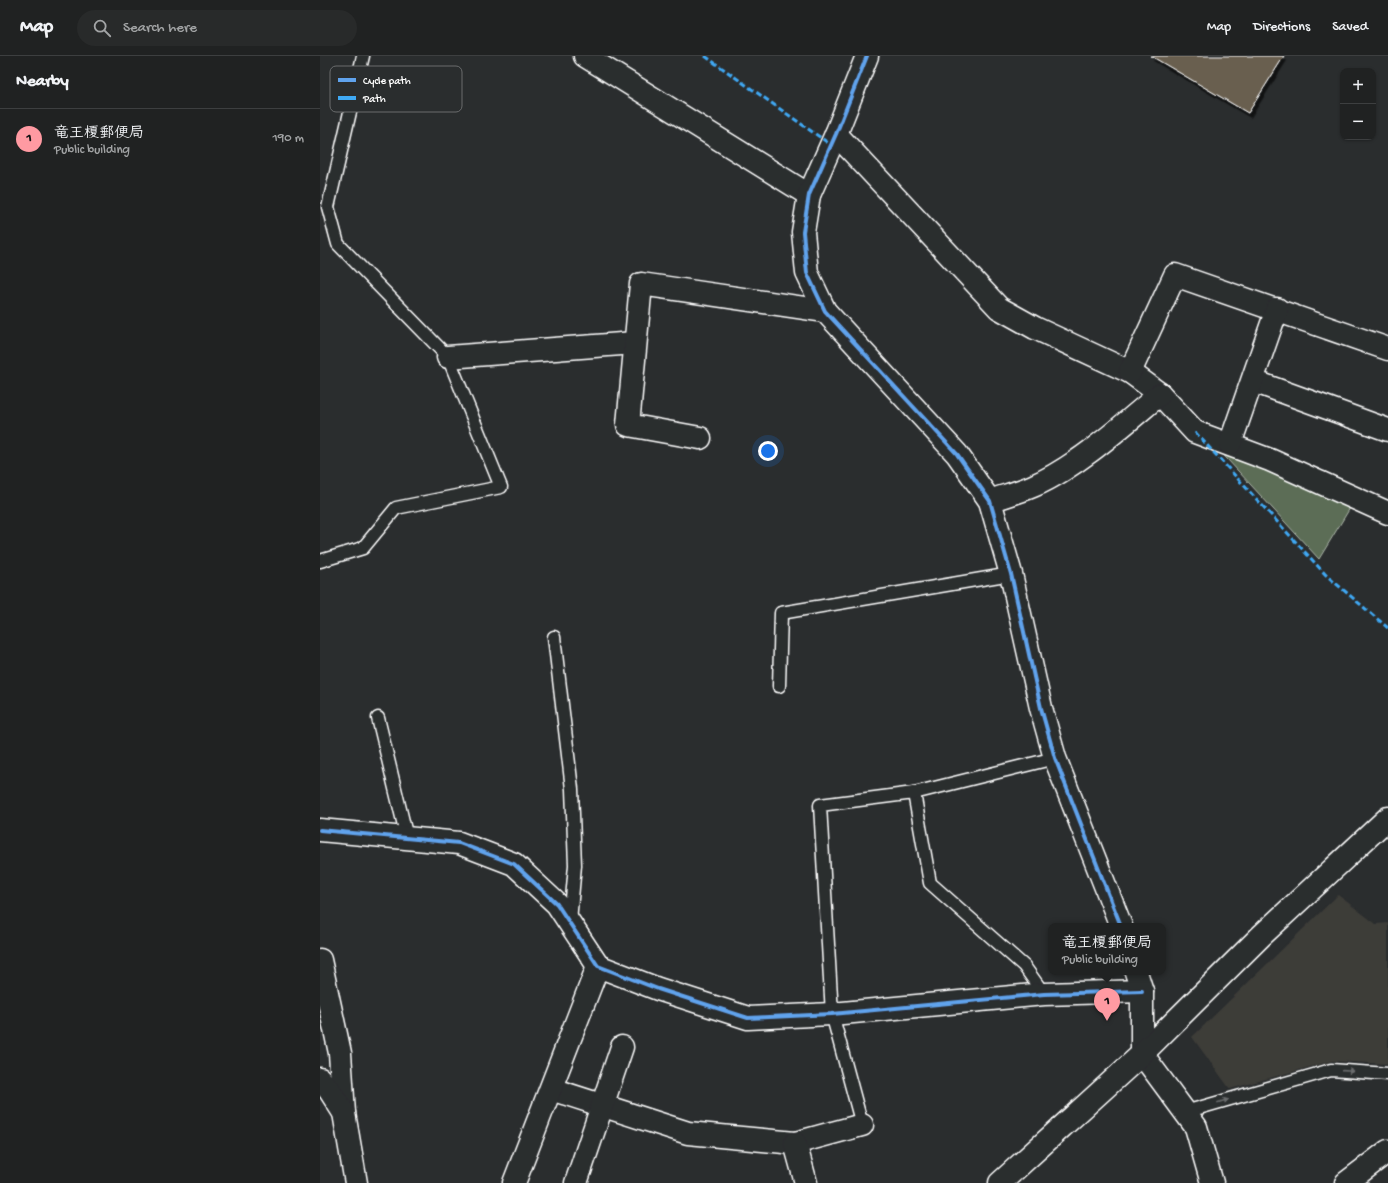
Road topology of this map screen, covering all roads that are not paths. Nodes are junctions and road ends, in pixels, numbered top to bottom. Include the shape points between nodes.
1 (363, 56) edge
2 (585, 56) edge
3 (867, 56) edge
4 (361, 66) edge
5 (350, 112) edge
6 (836, 134) junction
7 (809, 195) junction
8 (1277, 309) junction
9 (825, 311) junction
10 (635, 343) junction
11 (1388, 349) edge
12 (448, 357) junction
13 (1130, 372) junction
14 (1253, 382) junction
15 (1160, 394) junction
16 (1388, 430) edge
17 (700, 438) dead end
18 (1230, 444) junction
19 (990, 501) junction
20 (1388, 514) edge
21 (320, 561) edge
22 (1011, 574) junction
23 (554, 636) dead end
24 (779, 686) dead end
25 (378, 718) dead end
26 (1055, 758) junction
27 (914, 794) junction
28 (1388, 818) edge
29 (320, 830) edge
30 (407, 838) junction
31 (1120, 923) edge
32 (570, 924) junction
33 (320, 960) edge
34 (598, 966) junction
35 (1139, 982) edge
36 (1044, 994) junction
37 (832, 1014) junction
38 (622, 1047) dead end
39 (1142, 1054) junction
40 (1388, 1074) edge
41 (320, 1079) edge
42 (551, 1089) junction
43 (602, 1106) junction
44 (1185, 1112) junction
45 (344, 1113) junction
46 (862, 1125) joint
47 (795, 1143) junction
48 (1388, 1151) edge
49 (356, 1183) edge
50 (514, 1183) edge
51 (576, 1183) edge
52 (806, 1183) edge
53 (1000, 1183) edge
54 (1212, 1183) edge
55 (1346, 1183) edge

1 - 4 lane
2 - 7 street
3 - 6 street
5 - 12 lane via 328,207 338,244
6 - 7 street
6 - 13 street via 1000,308 1035,328
7 - 9 street via 803,232 807,273
8 - 11 street
8 - 13 street via 1175,275
8 - 14 street
9 - 10 street via 641,284
9 - 19 street via 957,454
10 - 12 street
10 - 17 street via 628,425
12 - 21 lane via 501,487 396,508 363,548
13 - 15 street
14 - 16 street
14 - 18 street
15 - 18 street via 1195,432
15 - 19 street via 1120,428 1068,466 1034,485
18 - 20 street
19 - 22 street
22 - 24 lane via 781,613
22 - 26 street
23 - 32 lane via 572,789 575,865
25 - 30 lane
26 - 27 lane
26 - 31 street
27 - 36 lane via 930,883 1024,966
27 - 37 lane via 820,805
28 - 39 street via 1261,936
29 - 30 street
30 - 32 street via 458,843 514,864 557,904
32 - 34 street
33 - 45 street via 340,1053
34 - 37 street via 658,989 748,1018
34 - 42 street
35 - 36 street
35 - 39 street
36 - 37 street
37 - 46 lane
38 - 43 street
39 - 44 street
39 - 53 street
44 -> 40 lane via 1331,1070
41 - 45 street
42 - 43 street
42 - 50 street
43 - 47 street via 688,1133
43 - 51 street
44 - 54 street via 1196,1127
45 - 49 street
46 - 47 street
47 - 52 street
48 - 55 street

